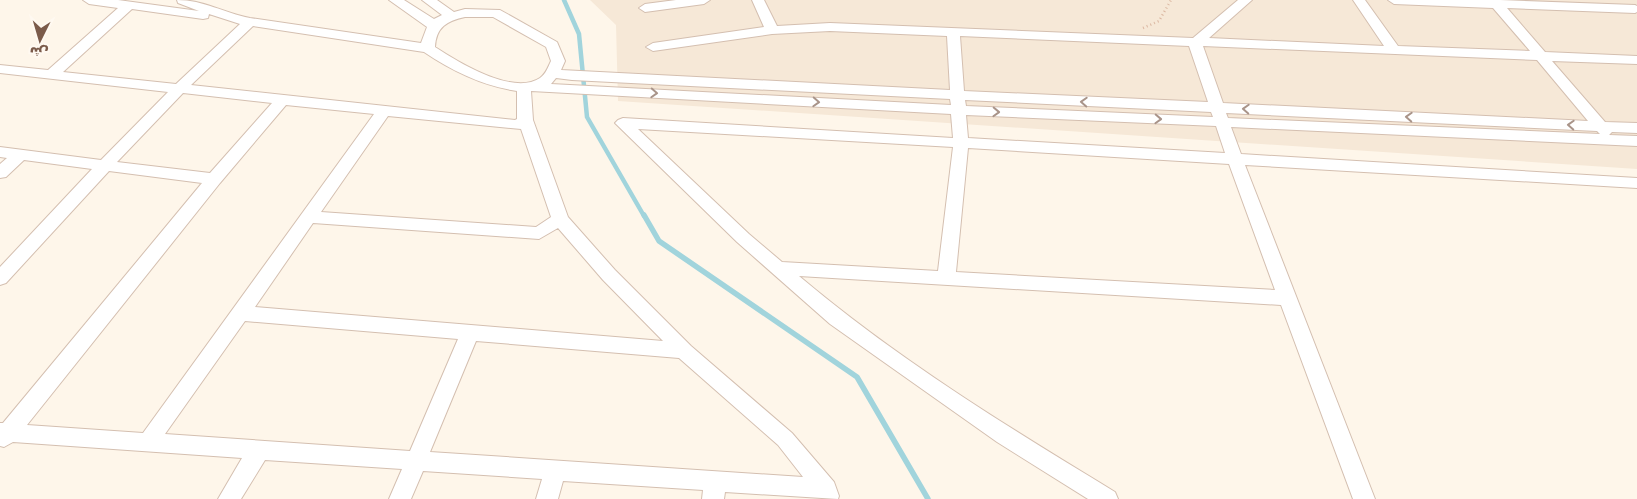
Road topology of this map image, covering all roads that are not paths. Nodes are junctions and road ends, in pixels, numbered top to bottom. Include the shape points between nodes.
1 (89, 0) edge
2 (152, 0) edge
3 (183, 0) edge
4 (395, 0) edge
5 (428, 0) edge
6 (704, 0) edge
7 (758, 0) edge
8 (1359, 0) edge
9 (1394, 0) edge
10 (1625, 0) edge
11 (1240, 1) edge
12 (1495, 2) edge
13 (494, 6) edge
14 (131, 7) junction
15 (645, 8) dead end
16 (1636, 10) edge
17 (452, 16) junction
18 (231, 18) junction
19 (250, 22) junction
20 (434, 25) junction
21 (772, 30) junction
22 (953, 32) junction
23 (1195, 43) junction
24 (653, 47) dead end
25 (428, 48) junction
26 (1394, 50) junction
27 (1540, 55) junction
28 (1637, 60) edge
29 (0, 69) edge
30 (52, 74) junction
31 (552, 74) junction
32 (570, 82) junction
33 (181, 87) junction
34 (528, 87) junction
35 (283, 99) junction
36 (958, 103) junction
37 (385, 110) junction
38 (1219, 115) junction
39 (525, 120) junction
40 (1601, 126) junction
41 (1637, 128) edge
42 (1613, 141) junction
43 (1637, 142) edge
44 (961, 143) junction
45 (0, 152) edge
46 (20, 155) junction
47 (1235, 160) junction
48 (105, 165) junction
49 (0, 173) edge
50 (214, 179) junction
51 (1637, 183) edge
52 (309, 217) junction
53 (560, 220) junction
54 (779, 268) junction
55 (0, 278) edge
56 (946, 278) junction
57 (1287, 298) junction
58 (240, 314) junction
59 (470, 333) junction
60 (684, 351) junction
61 (3, 436) edge
62 (148, 442) junction
63 (259, 450) junction
64 (417, 461) junction
65 (555, 471) junction
66 (714, 490) edge
67 (828, 494) edge
68 (229, 499) edge
69 (400, 499) edge
70 (547, 499) edge
71 (1107, 499) edge
72 (1364, 499) edge

1 - 14 street
2 - 14 street
3 - 18 street
4 - 20 street
5 - 17 street
6 - 15 street
7 - 21 street
8 - 26 street
9 - 12 street
10 - 16 street
11 - 23 street
12 - 16 street
12 - 27 street
13 - 17 street
13 - 31 street via 552,45 558,61
14 - 18 street
14 - 30 street
17 - 20 street
18 - 19 street
19 - 25 street
19 - 33 street
20 - 25 street via 428,37
21 - 22 street via 830,27
21 - 24 street
22 - 23 street
22 - 36 street
23 - 26 street
23 - 38 street
25 - 34 street via 479,77
26 - 27 street
27 - 28 street
27 - 40 street
29 - 30 street
30 - 33 street
31 - 32 street
31 - 34 street via 545,81
32 - 34 street
32 - 36 street
33 - 35 street
33 - 48 street
34 - 39 street
35 - 37 street
35 - 50 street
36 - 38 street
36 - 44 street
37 - 39 street via 515,125
37 - 52 street
40 -> 38 street
38 - 42 street
38 - 47 street
39 - 53 street
40 - 41 street
40 - 42 street
42 - 43 street
44 - 47 street
44 - 54 street via 623,123 743,238
44 - 56 street
45 - 46 street
46 - 48 street
46 - 49 street
47 - 51 street
47 - 57 street
48 - 50 street
48 - 55 street
50 - 61 street
52 - 53 street via 539,233
52 - 58 street
53 - 60 street
54 - 56 street
54 - 71 street via 838,319 996,431
56 - 57 street
57 - 72 street
58 - 59 street
58 - 62 street
59 - 60 street
59 - 64 street
60 - 67 street via 785,439
61 - 62 street
62 - 63 street
63 - 64 street
63 - 68 street
64 - 65 street
64 - 69 street
65 - 66 street
65 - 70 street
66 - 67 street

